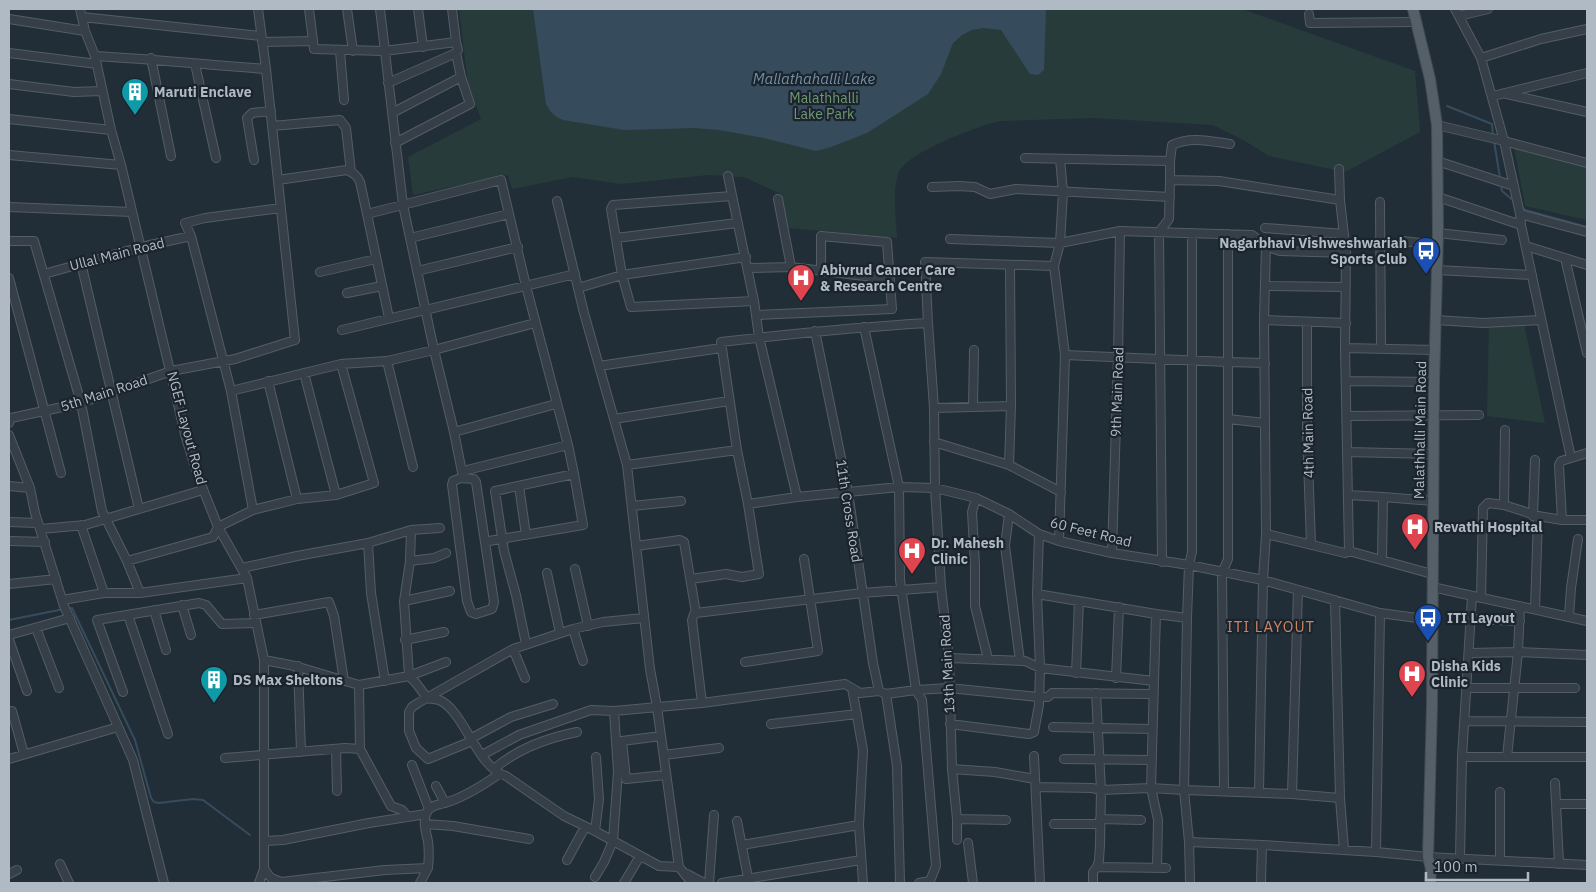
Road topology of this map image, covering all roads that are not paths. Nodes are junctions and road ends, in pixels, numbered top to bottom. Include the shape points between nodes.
1 (80, 9) edge
2 (258, 9) edge
3 (309, 9) edge
4 (347, 9) edge
5 (380, 9) edge
6 (418, 9) edge
7 (452, 9) edge
8 (1413, 9) edge
9 (1488, 9) edge
10 (1457, 12) edge
11 (1309, 14) dead end
12 (82, 18) junction
13 (9, 19) edge
14 (1416, 22) junction
15 (1587, 29) edge
16 (85, 31) junction
17 (262, 39) junction
18 (313, 41) junction
19 (456, 42) junction
20 (424, 47) junction
21 (353, 50) junction
22 (340, 51) junction
23 (384, 51) junction
24 (9, 53) edge
25 (456, 53) junction
26 (151, 58) junction
27 (1482, 58) junction
28 (96, 60) junction
29 (195, 64) junction
30 (266, 69) junction
31 (1587, 73) edge
32 (461, 77) junction
33 (388, 83) junction
34 (9, 84) edge
35 (102, 91) junction
36 (1505, 94) junction
37 (1493, 96) junction
38 (344, 100) dead end
39 (1586, 110) edge
40 (270, 111) junction
41 (392, 113) junction
42 (9, 120) edge
43 (1437, 125) junction
44 (272, 126) junction
45 (111, 130) junction
46 (1504, 141) junction
47 (395, 143) junction
48 (1230, 144) dead end
49 (9, 155) edge
50 (171, 156) dead end
51 (216, 158) dead end
52 (1025, 158) dead end
53 (1060, 159) junction
54 (254, 160) dead end
55 (1170, 161) junction
56 (1437, 161) junction
57 (1587, 163) edge
58 (121, 165) junction
59 (1339, 169) dead end
60 (351, 172) junction
61 (728, 176) dead end
62 (278, 180) junction
63 (1170, 180) junction
64 (1514, 186) junction
65 (932, 187) dead end
66 (1063, 192) junction
67 (732, 196) junction
68 (1170, 197) junction
69 (1438, 197) junction
70 (778, 199) dead end
71 (1340, 200) junction
72 (557, 201) dead end
73 (1380, 202) dead end
74 (403, 205) junction
75 (9, 207) edge
76 (1519, 207) junction
77 (281, 208) junction
78 (132, 212) junction
79 (367, 214) junction
80 (509, 214) junction
81 (737, 223) junction
82 (1521, 225) junction
83 (1265, 228) dead end
84 (1120, 231) junction
85 (1159, 232) junction
86 (1587, 232) edge
87 (1192, 233) junction
88 (1438, 233) junction
89 (1228, 234) junction
90 (1344, 234) junction
91 (191, 236) junction
92 (410, 238) junction
93 (616, 238) junction
94 (950, 239) dead end
95 (1502, 240) dead end
96 (9, 241) edge
97 (1403, 241) dead end
98 (1060, 243) junction
99 (1437, 245) junction
100 (1266, 246) junction
101 (1526, 246) junction
102 (141, 247) junction
103 (518, 247) junction
104 (1346, 253) junction
105 (746, 258) junction
106 (1565, 258) junction
107 (376, 259) junction
108 (81, 263) junction
109 (1010, 265) junction
110 (1587, 265) edge
111 (1054, 266) junction
112 (791, 267) junction
113 (748, 268) junction
114 (1437, 270) junction
115 (417, 271) junction
116 (320, 272) dead end
117 (821, 272) junction
118 (44, 274) junction
119 (575, 274) junction
120 (622, 275) junction
121 (1532, 275) junction
122 (9, 278) edge
123 (890, 278) junction
124 (382, 286) junction
125 (526, 286) junction
126 (1265, 286) junction
127 (1346, 287) junction
128 (578, 288) junction
129 (347, 293) dead end
130 (754, 301) junction
131 (425, 310) junction
132 (756, 315) junction
133 (389, 318) junction
134 (1264, 320) junction
135 (1436, 320) junction
136 (1541, 320) junction
137 (535, 322) junction
138 (1307, 322) junction
139 (928, 323) junction
140 (1346, 324) junction
141 (864, 327) junction
142 (342, 330) dead end
143 (815, 331) junction
144 (759, 337) junction
145 (721, 348) junction
146 (1345, 348) junction
147 (1381, 348) junction
148 (434, 350) junction
149 (974, 350) dead end
150 (1435, 350) junction
151 (1587, 353) edge
152 (1065, 355) junction
153 (1118, 358) junction
154 (1159, 359) junction
155 (222, 361) junction
156 (387, 361) junction
157 (1192, 361) junction
158 (1228, 362) junction
159 (1265, 362) junction
160 (341, 364) junction
161 (599, 366) junction
162 (171, 371) junction
163 (304, 373) junction
164 (1346, 381) junction
165 (268, 382) junction
166 (1434, 382) junction
167 (231, 391) junction
168 (111, 393) junction
169 (728, 400) junction
170 (81, 403) junction
171 (556, 404) junction
172 (973, 406) junction
173 (1011, 406) junction
174 (934, 408) junction
175 (9, 409) edge
176 (44, 411) junction
177 (1434, 415) junction
178 (1479, 415) dead end
179 (1347, 416) junction
180 (614, 418) junction
181 (10, 420) edge
182 (1228, 420) junction
183 (1265, 423) junction
184 (1505, 430) dead end
185 (454, 432) junction
186 (9, 435) edge
187 (934, 442) junction
188 (568, 446) junction
189 (11, 447) edge
190 (736, 450) junction
191 (1347, 452) junction
192 (1587, 453) edge
193 (1434, 454) junction
194 (1572, 458) junction
195 (1535, 460) dead end
196 (627, 465) junction
197 (1009, 465) junction
198 (412, 467) dead end
199 (61, 473) dead end
200 (462, 474) junction
201 (574, 474) junction
202 (9, 486) edge
203 (519, 486) junction
204 (899, 487) junction
205 (30, 488) junction
206 (935, 488) junction
207 (203, 490) junction
208 (848, 492) junction
209 (1061, 492) junction
210 (336, 495) junction
211 (1348, 495) junction
212 (797, 497) junction
213 (1383, 497) junction
214 (976, 498) junction
215 (297, 499) junction
216 (681, 500) dead end
217 (1433, 501) junction
218 (748, 504) junction
219 (1504, 505) junction
220 (632, 506) junction
221 (139, 509) junction
222 (253, 510) junction
223 (1009, 514) junction
224 (1535, 516) junction
225 (105, 519) junction
226 (1562, 520) junction
227 (1587, 520) edge
228 (9, 522) edge
229 (81, 525) junction
230 (40, 526) junction
231 (218, 527) junction
232 (440, 528) dead end
233 (411, 530) junction
234 (1039, 534) junction
235 (1266, 534) junction
236 (526, 536) junction
237 (502, 538) junction
238 (1578, 539) dead end
239 (12, 541) dead end
240 (489, 541) dead end
241 (1059, 541) junction
242 (45, 542) junction
243 (368, 543) junction
244 (1311, 544) junction
245 (636, 546) junction
246 (1349, 552) junction
247 (446, 553) dead end
248 (1112, 553) junction
249 (804, 558) dead end
250 (1382, 560) junction
251 (127, 561) junction
252 (410, 561) junction
253 (1162, 562) junction
254 (1189, 565) junction
255 (242, 568) junction
256 (575, 569) dead end
257 (547, 573) dead end
258 (1222, 573) junction
259 (1432, 574) junction
260 (247, 578) junction
261 (56, 579) junction
262 (690, 579) junction
263 (1263, 580) junction
264 (9, 584) edge
265 (941, 587) junction
266 (1432, 587) junction
267 (1298, 590) junction
268 (450, 591) dead end
269 (901, 591) junction
270 (104, 593) junction
271 (140, 593) junction
272 (862, 593) junction
273 (1037, 594) junction
274 (1472, 596) junction
275 (1481, 598) junction
276 (811, 600) junction
277 (1335, 600) junction
278 (404, 601) junction
279 (1079, 601) junction
280 (182, 605) junction
281 (1520, 606) junction
282 (1119, 607) junction
283 (1535, 608) junction
284 (66, 609) junction
285 (154, 610) junction
286 (1380, 612) junction
287 (696, 613) junction
288 (1156, 614) junction
289 (128, 615) junction
290 (254, 615) junction
291 (1569, 616) junction
292 (644, 618) junction
293 (1187, 618) junction
294 (1470, 619) junction
295 (1432, 620) junction
296 (1520, 621) junction
297 (1587, 621) edge
298 (256, 623) junction
299 (588, 626) junction
300 (36, 628) junction
301 (573, 629) junction
302 (444, 632) dead end
303 (560, 634) junction
304 (9, 635) edge
305 (191, 636) dead end
306 (9, 640) edge
307 (406, 640) junction
308 (526, 644) junction
309 (513, 649) junction
310 (166, 650) dead end
311 (1518, 652) junction
312 (1469, 653) junction
313 (1587, 655) edge
314 (949, 658) junction
315 (988, 659) junction
316 (264, 660) junction
317 (583, 660) dead end
318 (1020, 661) junction
319 (446, 662) dead end
320 (746, 662) dead end
321 (298, 666) junction
322 (1040, 668) junction
323 (1076, 672) junction
324 (409, 676) junction
325 (525, 678) dead end
326 (1116, 678) junction
327 (344, 681) junction
328 (385, 681) junction
329 (1154, 681) junction
330 (359, 685) junction
331 (59, 688) dead end
332 (852, 688) junction
333 (949, 688) junction
334 (1466, 688) junction
335 (1514, 688) junction
336 (1575, 688) dead end
337 (916, 690) junction
338 (27, 691) dead end
339 (123, 692) dead end
340 (883, 693) junction
341 (1096, 694) junction
342 (1153, 694) junction
343 (1038, 697) junction
344 (427, 698) junction
345 (702, 703) junction
346 (553, 704) dead end
347 (657, 707) junction
348 (614, 711) junction
349 (9, 712) edge
350 (857, 714) junction
351 (1465, 722) junction
352 (1510, 722) junction
353 (1587, 722) edge
354 (771, 724) dead end
355 (950, 724) junction
356 (1053, 726) dead end
357 (118, 727) junction
358 (1097, 727) junction
359 (1152, 729) junction
360 (577, 732) dead end
361 (168, 734) dead end
362 (661, 736) junction
363 (471, 740) junction
364 (719, 748) dead end
365 (336, 749) junction
366 (360, 749) junction
367 (301, 752) junction
368 (24, 754) junction
369 (265, 755) junction
370 (482, 755) junction
371 (664, 755) junction
372 (1034, 756) dead end
373 (596, 757) dead end
374 (1462, 757) junction
375 (1508, 757) junction
376 (1587, 757) edge
377 (225, 758) dead end
378 (9, 759) edge
379 (1064, 759) dead end
380 (1099, 759) junction
381 (1152, 760) junction
382 (412, 765) dead end
383 (952, 769) junction
384 (497, 771) junction
385 (666, 775) junction
386 (1035, 778) junction
387 (1555, 783) dead end
388 (436, 786) dead end
389 (1036, 788) junction
390 (1152, 788) junction
391 (1100, 790) junction
392 (1184, 790) junction
393 (337, 791) dead end
394 (1224, 791) junction
395 (1259, 792) junction
396 (1500, 792) dead end
397 (1292, 794) junction
398 (1340, 798) junction
399 (444, 803) junction
400 (1556, 804) junction
401 (1587, 804) edge
402 (427, 812) junction
403 (714, 815) dead end
404 (408, 817) junction
405 (957, 819) junction
406 (1006, 820) dead end
407 (1141, 820) dead end
408 (1100, 821) junction
409 (738, 822) dead end
410 (425, 824) junction
411 (1054, 824) dead end
412 (859, 826) junction
413 (586, 827) junction
414 (596, 831) junction
415 (529, 839) dead end
416 (957, 840) dead end
417 (265, 841) junction
418 (614, 841) junction
419 (1189, 842) junction
420 (968, 843) dead end
421 (742, 845) junction
422 (1262, 845) junction
423 (1344, 850) junction
424 (1376, 852) junction
425 (640, 856) junction
426 (1428, 857) junction
427 (1460, 858) junction
428 (567, 860) dead end
429 (861, 860) junction
430 (1500, 860) junction
431 (60, 864) dead end
432 (1559, 864) junction
433 (1587, 865) edge
434 (1097, 867) junction
435 (428, 868) junction
436 (1156, 868) junction
437 (1166, 868) dead end
438 (264, 869) junction
439 (18, 870) dead end
440 (681, 870) junction
441 (9, 874) edge
442 (595, 877) dead end
443 (749, 881) edge
444 (1190, 881) dead end
445 (70, 883) edge
446 (164, 883) edge
447 (259, 883) edge
448 (420, 883) edge
449 (624, 883) edge
450 (692, 883) edge
451 (704, 883) edge
452 (708, 883) edge
453 (722, 883) edge
454 (863, 883) edge
455 (900, 883) edge
456 (919, 883) edge
457 (973, 883) edge
458 (1040, 883) edge
459 (1093, 883) edge
460 (1261, 883) edge
461 (1423, 883) edge
462 (1430, 883) edge

1 - 12 street, NGEF Layout Road
2 - 17 street
3 - 18 street
4 - 21 street
5 - 23 street
6 - 20 street
7 - 19 street
8 - 14 main road, Malathhalli Main Road
9 - 10 street
10 - 27 street
11 - 14 street via 1310,23
12 - 16 street, NGEF Layout Road
12 - 17 street
13 - 16 street
14 - 43 main road, Malathhalli Main Road
15 - 27 street via 1541,39
16 - 28 street, NGEF Layout Road
17 - 18 street
17 - 30 street
18 - 22 street via 314,49
19 - 20 street
19 - 25 street
20 - 23 street
21 - 22 street
21 - 23 street
22 - 38 street
23 - 33 street
24 - 28 street
25 - 32 street
25 - 33 street
26 - 28 street
26 - 29 street
26 - 50 street
27 - 37 street
28 - 35 street, NGEF Layout Road
29 - 30 street
29 - 51 street
30 - 40 street
31 - 36 street
32 - 41 street
32 - 47 street via 470,104
33 - 41 street
34 - 35 street via 74,92
35 - 45 street, NGEF Layout Road
36 - 37 street
36 - 39 street
37 - 46 street
40 - 44 street
40 - 54 street via 252,113 247,118
41 - 47 street
42 - 45 street
43 - 46 street
43 - 56 main road, Malathhalli Main Road
44 - 60 street via 340,120 346,128
44 - 62 street
45 - 58 street, NGEF Layout Road
46 - 57 street
46 - 64 street
47 - 74 street
48 - 55 street via 1181,141 1172,145
49 - 58 street
52 - 53 street
53 - 55 street
53 - 66 street
55 - 63 street
56 - 64 street
56 - 69 main road, Malathhalli Main Road
58 - 78 street, NGEF Layout Road
59 - 71 street
60 - 62 street via 346,170
60 - 79 street via 360,182
61 - 67 street
62 - 77 street
63 - 68 street
63 - 71 street via 1219,181
64 - 76 street
65 - 66 street via 975,187 990,194 1016,188
66 - 68 street
66 - 98 street
67 - 81 street
67 - 93 street via 613,206
68 - 85 street via 1169,219
69 - 82 street
69 - 88 main road, Malathhalli Main Road
70 - 112 street
71 - 90 street
72 - 119 street
73 - 147 street
74 - 79 street
74 - 80 street via 501,180
74 - 92 street
75 - 78 street
76 - 82 street
76 - 86 street
77 - 91 street via 185,222
77 - 155 street, 5th Main Road via 295,340
78 - 102 street, NGEF Layout Road
79 - 107 street
80 - 92 street
80 - 103 street
81 - 93 street
81 - 105 street
82 - 101 street
83 - 90 street
84 - 85 street
84 - 98 street
84 - 153 street, 9th Main Road
85 - 87 street
85 - 154 street
87 - 89 street
87 - 157 street
88 - 95 street
88 - 99 main road, Malathhalli Main Road
89 - 100 street via 1252,235
89 - 158 street
90 - 104 street
91 - 102 street, Ullal Main Road
91 - 155 street
92 - 115 street
93 - 120 street
94 - 98 street
96 - 118 street via 34,241
97 - 99 street
98 - 111 street
99 - 114 main road, Malathhalli Main Road
100 - 104 street via 1280,251
100 - 126 street
101 - 106 street
101 - 121 street
102 - 108 street, Ullal Main Road
102 - 162 street, NGEF Layout Road
103 - 115 street
103 - 125 street
104 - 127 street
105 - 113 street
105 - 120 street
106 - 110 street
106 - 151 street
107 - 116 street
107 - 124 street
108 - 118 street, Ullal Main Road
108 - 168 street
109 - 111 street
109 - 139 street, 13th Main Road via 925,262
109 - 173 street
111 - 152 street
112 - 113 street
112 - 117 street
113 - 130 street
114 - 121 street
114 - 135 main road, Malathhalli Main Road
115 - 131 street
117 - 123 street
117 - 123 street via 822,236 887,242
118 - 170 street
119 - 125 street
119 - 128 street
120 - 128 street
120 - 130 street via 631,306
121 - 136 street
122 - 176 street
123 - 132 street via 892,309
124 - 129 street
124 - 133 street
125 - 131 street
125 - 137 street
126 - 127 street
126 - 134 street
127 - 140 street
128 - 161 street
130 - 132 street
131 - 133 street
131 - 148 street
132 - 144 street
133 - 142 street
134 - 138 street
134 - 159 street
135 - 136 street via 1482,323
135 - 150 main road, Malathhalli Main Road
136 - 194 street
137 - 148 street
137 - 171 street
138 - 140 street
138 - 244 street, 4th Main Road
139 - 141 street
139 - 174 street, 13th Main Road
140 - 146 street
141 - 143 street
141 - 204 street
143 - 144 street
143 - 208 street, 11th Cross Road
144 - 145 street via 721,342
144 - 212 street
145 - 161 street
145 - 169 street
146 - 147 street
146 - 164 street
147 - 150 street
148 - 156 street
148 - 185 street
149 - 172 street
150 - 166 main road, Malathhalli Main Road
152 - 153 street
152 - 209 street
153 - 154 street
153 - 248 street, 9th Main Road
154 - 157 street
154 - 253 street
155 - 162 street, 5th Main Road
155 - 167 street
156 - 160 street
156 - 198 street
157 - 158 street
157 - 254 street via 1192,552
158 - 159 street
158 - 182 street
159 - 183 street
160 - 163 street
160 - 210 street via 374,484
161 - 180 street
162 - 168 street, 5th Main Road
162 - 207 street, NGEF Layout Road via 186,438
163 - 165 street
163 - 210 street
164 - 166 street
164 - 179 street
165 - 167 street
165 - 215 street
166 - 177 main road, Malathhalli Main Road
167 - 222 street
168 - 170 street, 5th Main Road
168 - 221 street
169 - 180 street
169 - 190 street
170 - 176 street, 5th Main Road
170 - 225 street
171 - 185 street
171 - 188 street
172 - 173 street
172 - 174 street
173 - 197 street
174 - 187 street, 13th Main Road
175 - 181 street
176 - 181 street, 5th Main Road
176 - 199 street
177 - 178 street
177 - 179 street
177 - 193 main road, Malathhalli Main Road
179 - 191 street
180 - 196 street
182 - 183 street
182 - 258 street via 1228,559
183 - 235 street
184 - 219 street
185 - 200 street
186 - 189 street
187 - 197 street
187 - 206 street, 13th Main Road
188 - 200 street
188 - 201 street
189 - 205 street
190 - 196 street
190 - 218 street
191 - 193 street
191 - 211 street
192 - 194 street
193 - 217 main road, Malathhalli Main Road
194 - 226 street via 1561,461 1559,465
195 - 224 street
196 - 220 street
197 - 209 street
200 - 200 street via 476,482 494,602 492,609 476,614 471,612 467,601 452,485
201 - 203 street
201 - 236 street via 583,525
202 - 205 street
203 - 236 street
203 - 237 street via 495,491
204 - 206 street, 60 Feet Road
204 - 208 street, 60 Feet Road
204 - 269 street
205 - 230 street
206 - 214 street, 60 Feet Road
206 - 265 street, 13th Main Road
207 - 221 street
207 - 231 street, NGEF Layout Road
208 - 212 street, 60 Feet Road
208 - 272 street, 11th Cross Road
209 - 241 street
210 - 215 street
211 - 213 street
211 - 246 street
212 - 218 street, 60 Feet Road
213 - 217 street
213 - 250 street
214 - 223 street, 60 Feet Road
214 - 315 street via 972,512 975,606
215 - 222 street
216 - 220 street
217 - 259 main road, Malathhalli Main Road
218 - 262 street via 759,574
219 - 224 street
219 - 275 street via 1488,503 1483,508
220 - 245 street
221 - 225 street
222 - 231 street
223 - 234 street, 60 Feet Road
223 - 318 street via 1005,546
224 - 226 street
224 - 283 street
225 - 229 street
225 - 251 street
226 - 227 street
228 - 230 street
229 - 230 street
229 - 270 street
230 - 242 street
231 - 251 street via 213,537
231 - 255 street, NGEF Layout Road
232 - 233 street
233 - 243 street
233 - 252 street
234 - 241 street, 60 Feet Road
234 - 273 street
235 - 244 street
235 - 263 street
236 - 237 street
237 - 240 street
237 - 308 street
238 - 291 street
239 - 242 street
241 - 248 street, 60 Feet Road
242 - 261 street
243 - 255 street
243 - 328 street via 371,593
244 - 246 street
245 - 262 street via 682,540
245 - 292 street
246 - 250 street
247 - 252 street
248 - 253 street, 60 Feet Road
249 - 276 street
250 - 259 street
251 - 271 street
252 - 278 street
253 - 254 street, 60 Feet Road
254 - 258 street, 60 Feet Road
254 - 293 street
255 - 260 street, NGEF Layout Road
256 - 299 street
257 - 303 street
258 - 263 street, 60 Feet Road
258 - 394 street
259 - 266 main road, Malathhalli Main Road
260 - 271 street
260 - 290 street, NGEF Layout Road
261 - 264 street
261 - 284 street
262 - 287 street
263 - 267 street, 60 Feet Road
263 - 395 street
265 - 269 street
265 - 314 street, 13th Main Road
266 - 274 street
266 - 295 main road, Malathhalli Main Road
267 - 277 street, 60 Feet Road
267 - 397 street
268 - 278 street
269 - 272 street
269 - 337 street
270 - 271 street
270 - 284 street
272 - 276 street
272 - 340 street, 11th Cross Road via 873,663
273 - 279 street
273 - 322 street
274 - 275 street
274 - 294 street
275 - 281 street
276 - 287 street
276 - 320 street via 818,651
277 - 286 street, 60 Feet Road
277 - 398 street
278 - 307 street
279 - 282 street
279 - 323 street
280 - 285 street
280 - 298 street via 206,605 222,624
280 - 305 street
281 - 283 street
281 - 296 street
282 - 288 street
282 - 326 street
283 - 291 street
284 - 300 street
284 - 357 street
285 - 289 street
285 - 310 street
286 - 295 street, 60 Feet Road
286 - 424 street
287 - 345 street via 692,620
288 - 293 street
288 - 329 street
289 - 339 street via 97,620
289 - 361 street
290 - 298 street, NGEF Layout Road
290 - 327 street via 329,602
291 - 297 street
292 - 299 street
292 - 347 street
293 - 392 street
294 - 296 street
294 - 312 street
295 - 426 main road, Malathhalli Main Road
296 - 311 street
298 - 316 street, NGEF Layout Road
299 - 301 street
300 - 304 street
300 - 331 street
301 - 303 street
301 - 317 street
302 - 307 street
303 - 308 street
306 - 338 street
307 - 324 street
308 - 309 street
309 - 325 street
309 - 344 street
311 - 312 street
311 - 313 street
311 - 335 street
312 - 334 street
314 - 315 street
314 - 333 street, 13th Main Road
315 - 318 street
316 - 321 street
316 - 369 street, NGEF Layout Road
318 - 322 street
319 - 324 street
321 - 327 street
321 - 367 street
322 - 323 street
322 - 343 street
323 - 326 street
324 - 328 street
324 - 344 street
326 - 329 street
327 - 330 street
328 - 330 street
329 - 342 street
330 - 366 street
332 - 340 street via 860,693
332 - 345 street via 845,684
332 - 350 street
333 - 337 street
333 - 343 street
333 - 355 street, 13th Main Road
334 - 335 street
334 - 351 street
335 - 336 street
335 - 352 street
337 - 340 street
337 - 456 street via 922,700 936,866 930,881
340 - 455 street, 11th Cross Road via 897,766
341 - 342 street
341 - 343 street via 1052,693 1048,697
341 - 358 street
342 - 359 street
343 - 355 street via 1036,728 1032,734
344 - 363 street via 449,707
344 - 363 street via 409,712 409,731 416,748 428,759
345 - 347 street
346 - 363 street via 511,717
347 - 348 street
347 - 362 street
348 - 370 street via 591,710 519,735
348 - 418 street via 618,772
349 - 368 street via 12,711
350 - 354 street
350 - 412 street via 863,750
351 - 352 street
351 - 374 street
352 - 353 street
352 - 375 street
355 - 383 street, 13th Main Road
356 - 358 street
357 - 368 street
357 - 446 street via 133,760
358 - 359 street
358 - 380 street
359 - 381 street
360 - 384 street via 523,749 506,759
362 - 371 street
362 - 385 street via 622,741 626,779
363 - 370 street
364 - 371 street
365 - 366 street
365 - 367 street
365 - 393 street
366 - 404 street via 391,806 402,810
367 - 369 street
368 - 378 street
369 - 377 street
369 - 417 street, NGEF Layout Road
370 - 384 street
371 - 385 street
372 - 386 street
373 - 414 street via 599,799
374 - 375 street
374 - 427 street
375 - 376 street
379 - 380 street
380 - 381 street
380 - 391 street
381 - 390 street
382 - 402 street
383 - 386 street
383 - 405 street, 13th Main Road
384 - 399 street via 481,787
384 - 413 street
385 - 440 street
386 - 389 street
387 - 400 street
388 - 399 street
389 - 391 street
389 - 458 street
390 - 391 street
390 - 392 street
390 - 436 street via 1158,820
391 - 408 street
392 - 394 street
392 - 419 street
394 - 395 street
395 - 397 street
396 - 430 street
397 - 398 street
398 - 423 street
399 - 402 street
400 - 401 street
400 - 432 street
402 - 404 street
402 - 410 street
403 - 452 street
404 - 417 street
405 - 406 street
405 - 416 street, 13th Main Road
407 - 408 street
408 - 411 street
408 - 434 street
409 - 421 street
410 - 415 street
410 - 435 street
412 - 421 street
412 - 429 street
413 - 414 street
413 - 428 street
414 - 418 street
417 - 438 street, NGEF Layout Road
418 - 425 street
418 - 442 street
419 - 422 street
419 - 444 street
420 - 457 street
421 - 443 street
422 - 423 street
422 - 460 street
423 - 424 street
424 - 426 street
425 - 440 street via 659,866
425 - 449 street
426 - 427 street
426 - 461 main road
426 - 462 main road, Malathhalli Main Road
427 - 430 street
429 - 443 street
429 - 454 street
430 - 432 street
431 - 445 street
432 - 433 street
434 - 436 street
434 - 459 street via 1093,872
435 - 438 street via 281,882 271,878
435 - 448 street
436 - 437 street
438 - 447 street, NGEF Layout Road
439 - 441 street
440 - 450 street
440 - 451 street
443 - 453 street

